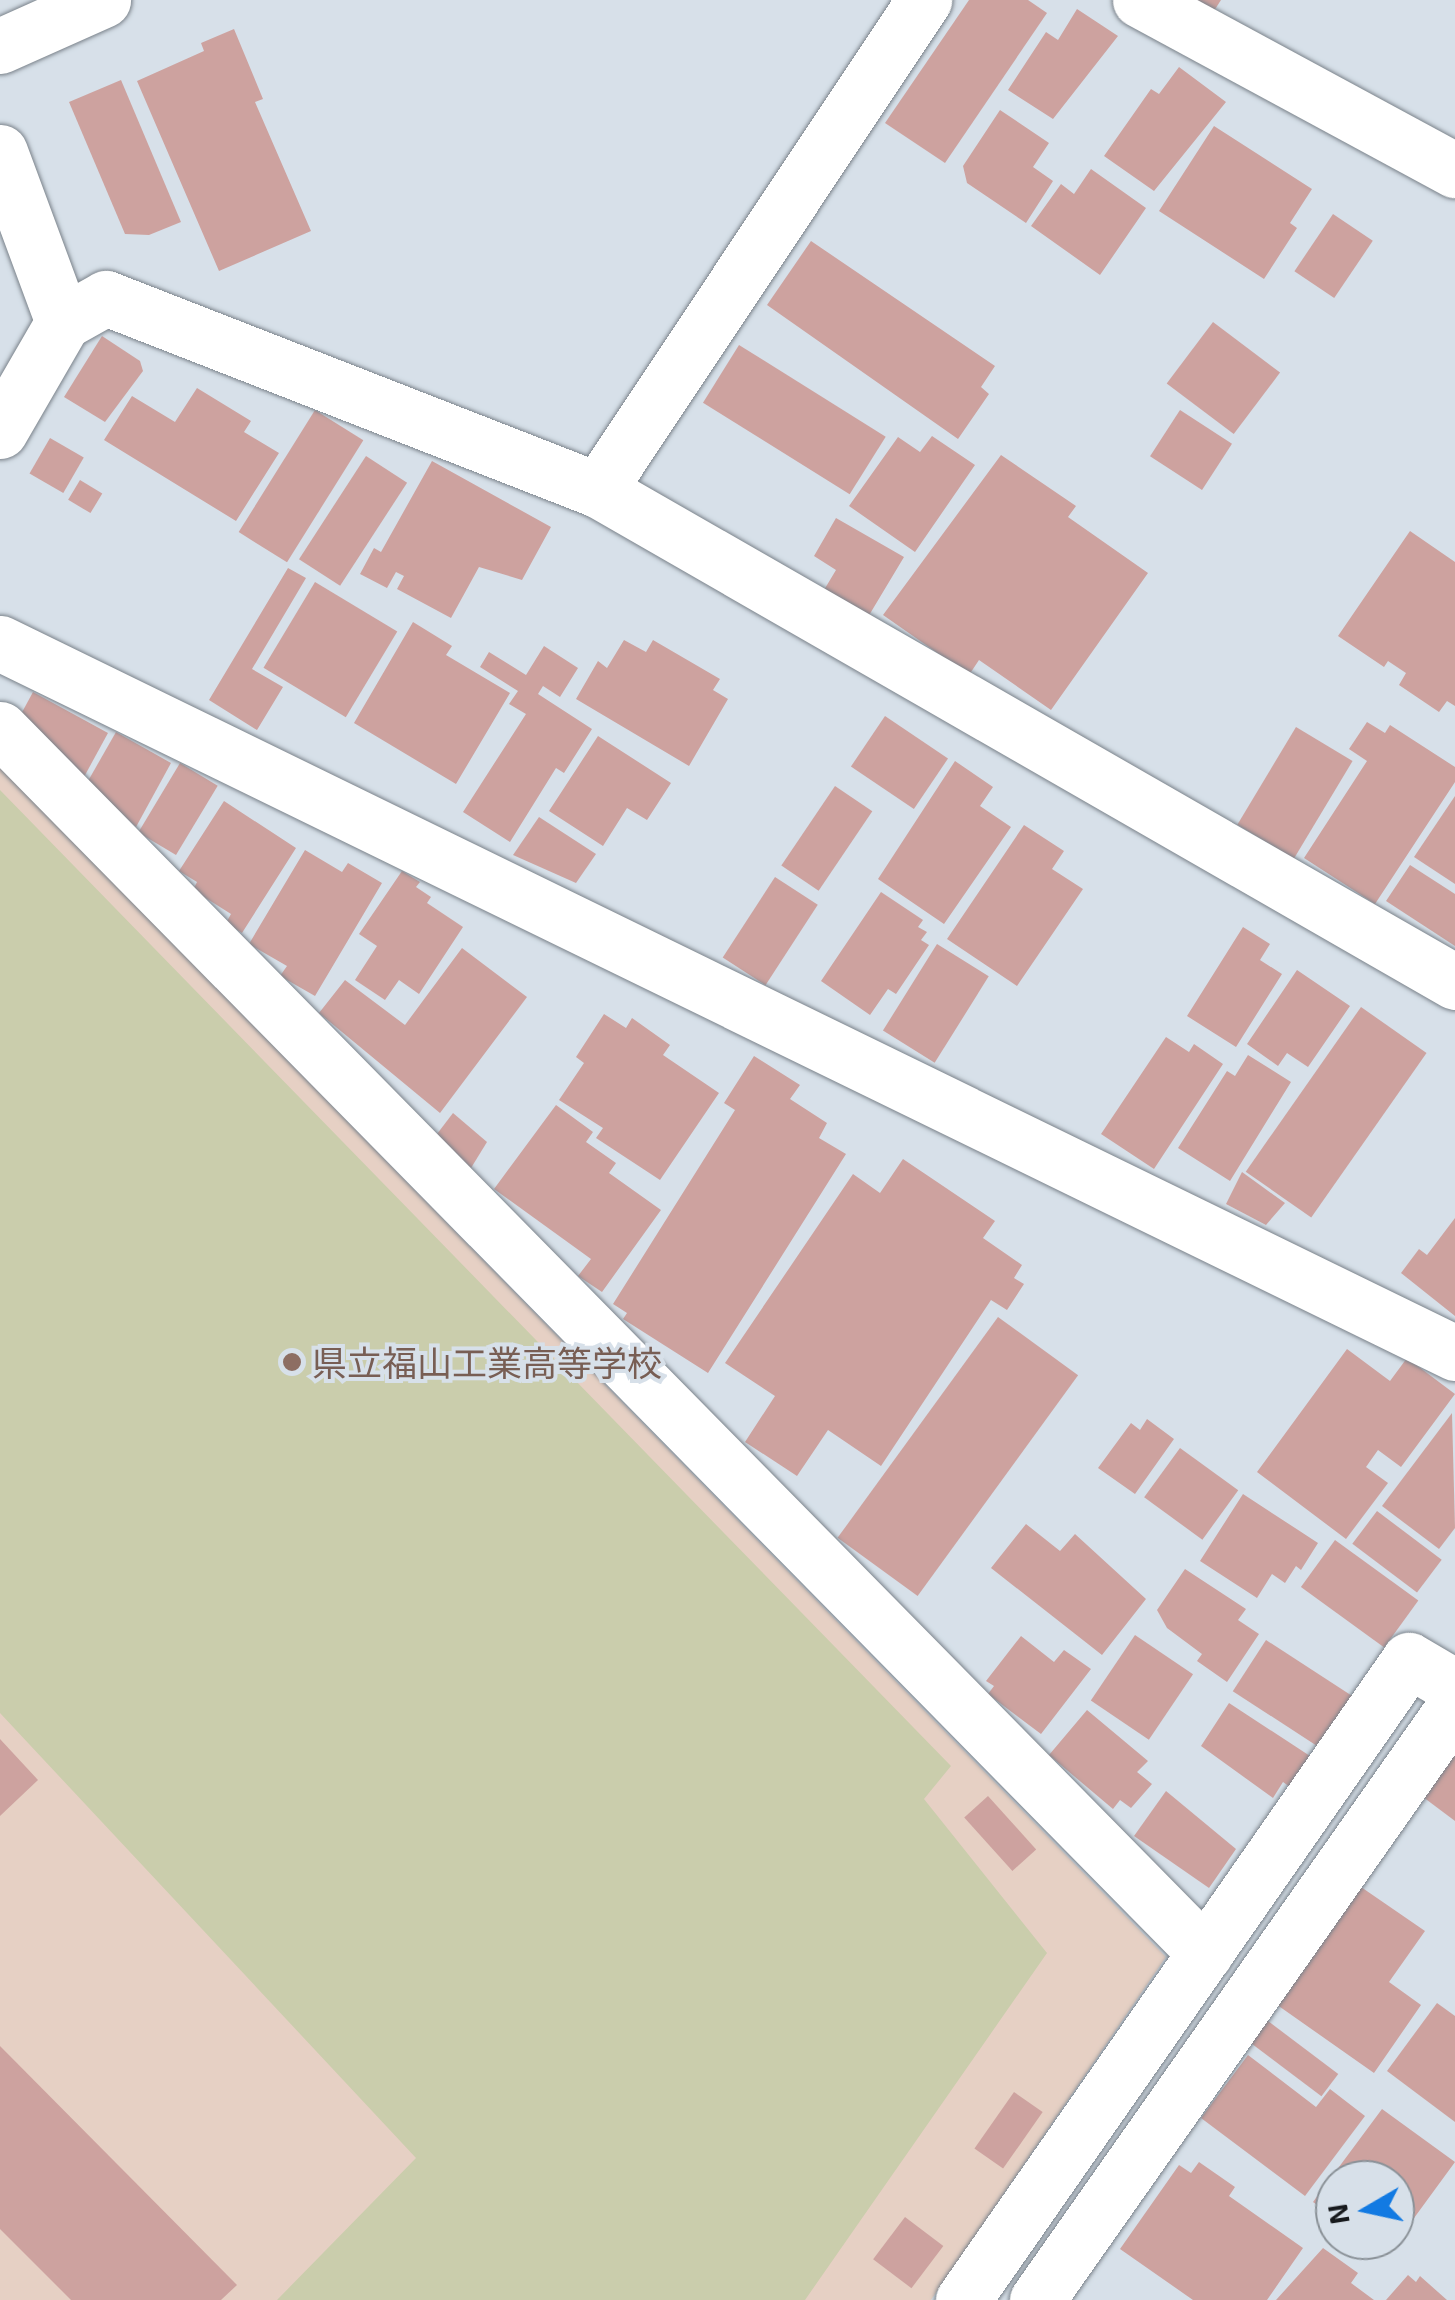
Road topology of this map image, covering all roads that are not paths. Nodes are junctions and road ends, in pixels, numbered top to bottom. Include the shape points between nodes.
1 (103, 0) edge
2 (924, 0) edge
3 (1140, 0) edge
4 (0, 46) edge
5 (0, 152) edge
6 (1455, 170) edge
7 (63, 322) junction
8 (0, 431) edge
9 (598, 490) junction
10 (0, 642) edge
11 (0, 729) edge
12 (1455, 982) edge
13 (1455, 1353) edge
14 (1455, 1687) edge
15 (1455, 1706) edge
16 (1205, 1953) junction
17 (963, 2300) edge
18 (1037, 2300) edge

1 - 4 street
2 - 9 street
3 - 6 street
5 - 7 street
7 - 8 street
7 - 9 street via 106,298
9 - 12 street
10 - 13 street
11 - 16 street
14 - 16 street via 1410,1660
15 - 18 street
16 - 17 street

